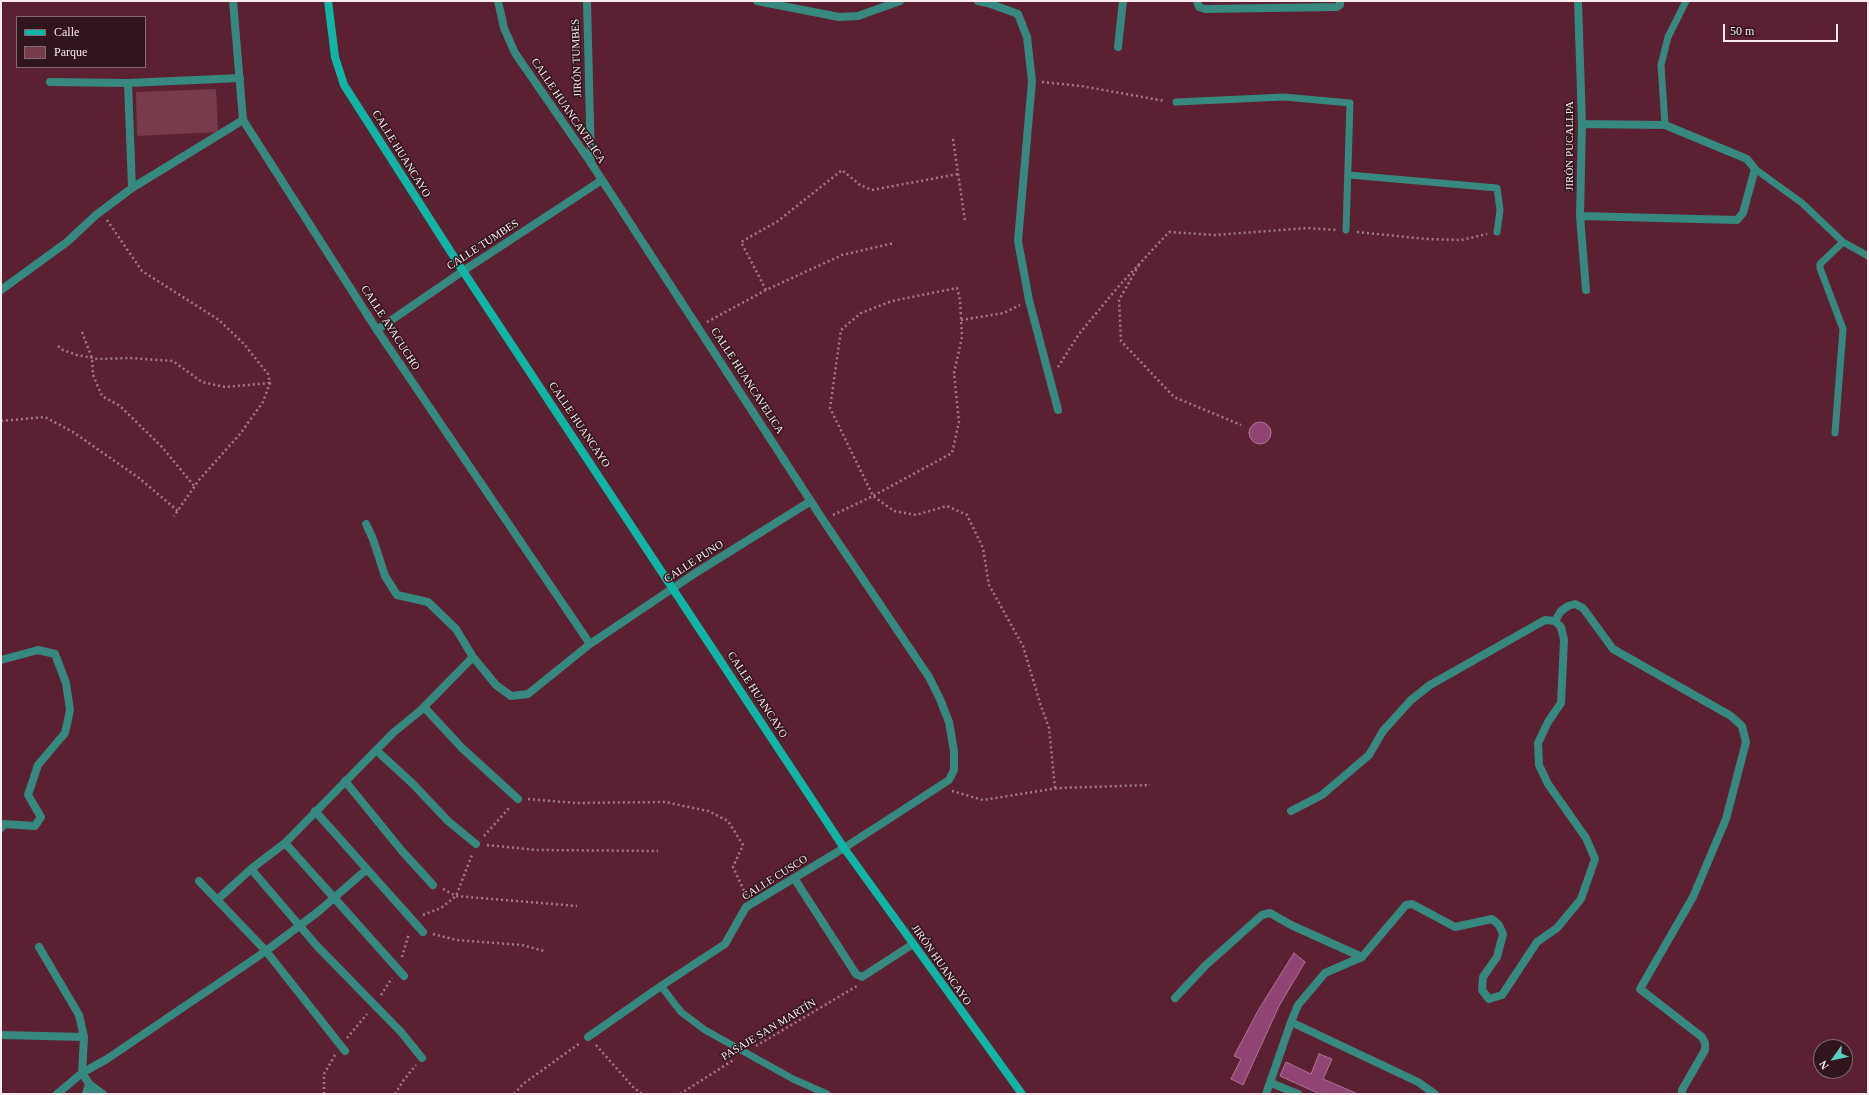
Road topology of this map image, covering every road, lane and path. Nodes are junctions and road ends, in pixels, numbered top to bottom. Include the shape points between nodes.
1 (233, 1) edge
2 (328, 1) edge
3 (498, 1) edge
4 (587, 1) edge
5 (757, 1) edge
6 (900, 1) edge
7 (978, 1) edge
8 (1123, 1) edge
9 (1578, 1) edge
10 (1686, 1) edge
11 (1340, 2) edge
12 (1198, 4) edge
13 (798, 5) edge
14 (1118, 47) dead end
15 (240, 78) junction
16 (1032, 81) junction
17 (50, 82) dead end
18 (128, 83) junction
19 (1176, 102) joint
20 (243, 120) junction
21 (1582, 124) junction
22 (1665, 126) junction
23 (953, 138) dead end
24 (591, 163) junction
25 (1755, 169) junction
26 (958, 174) junction
27 (1349, 175) junction
28 (602, 180) junction
29 (132, 188) junction
30 (101, 211) junction
31 (1580, 216) junction
32 (965, 221) dead end
33 (1346, 230) junction
34 (1497, 232) joint
35 (1843, 242) junction
36 (894, 243) dead end
37 (1868, 256) edge
38 (1140, 263) junction
39 (463, 271) junction
40 (1, 290) edge
41 (766, 290) junction
42 (1586, 290) dead end
43 (1029, 300) junction
44 (961, 320) junction
45 (698, 327) junction
46 (377, 330) junction
47 (82, 332) dead end
48 (58, 346) dead end
49 (92, 358) junction
50 (1049, 380) junction
51 (270, 383) junction
52 (1058, 410) dead end
53 (1, 421) edge
54 (1241, 425) dead end
55 (1835, 433) dead end
56 (195, 487) junction
57 (873, 496) junction
58 (811, 501) junction
59 (178, 511) junction
60 (174, 516) dead end
61 (823, 520) junction
62 (366, 524) dead end
63 (674, 588) junction
64 (1555, 621) junction
65 (590, 644) junction
66 (473, 658) junction
67 (1, 660) edge
68 (424, 707) junction
69 (376, 750) junction
70 (949, 780) joint
71 (345, 781) junction
72 (1150, 785) dead end
73 (938, 787) junction
74 (1055, 788) junction
75 (518, 798) junction
76 (315, 811) junction
77 (1291, 811) dead end
78 (1, 828) edge
79 (285, 843) junction
80 (476, 844) junction
81 (844, 848) junction
82 (658, 851) dead end
83 (251, 869) junction
84 (367, 869) junction
85 (794, 878) junction
86 (199, 881) dead end
87 (433, 885) joint
88 (456, 896) junction
89 (335, 898) junction
90 (217, 900) junction
91 (752, 904) junction
92 (577, 906) dead end
93 (413, 920) junction
94 (300, 925) junction
95 (423, 932) joint
96 (913, 944) junction
97 (39, 947) dead end
98 (266, 951) junction
99 (544, 951) dead end
100 (1362, 957) junction
101 (401, 972) junction
102 (862, 977) junction
103 (661, 986) junction
104 (1175, 998) dead end
105 (374, 1005) junction
106 (1291, 1022) junction
107 (1, 1035) edge
108 (588, 1037) junction
109 (84, 1038) junction
110 (343, 1048) junction
111 (745, 1053) junction
112 (422, 1058) joint
113 (82, 1073) junction
114 (1271, 1083) junction
115 (89, 1084) junction
116 (57, 1094) edge
117 (86, 1094) edge
118 (96, 1094) edge
119 (103, 1094) edge
120 (324, 1094) edge
121 (395, 1094) edge
122 (514, 1094) edge
123 (642, 1094) edge
124 (680, 1094) edge
125 (827, 1094) edge
126 (1022, 1094) edge
127 (1266, 1094) edge
128 (1298, 1094) edge
129 (1435, 1094) edge
130 (1682, 1094) edge

1 - 15 street, CALLE AYACUCHO
2 - 39 street, CALLE HUANCAYO via 335,57 344,85
3 - 24 street, CALLE HUANCAVELICA via 511,45
4 - 24 street, JIRÓN TUMBES
5 - 13 street
6 - 13 street via 858,16 839,17
7 - 16 street via 1018,14 1027,37
8 - 14 street
9 - 21 street, JIRÓN PUCALLPA
10 - 22 lane via 1668,37 1661,65
11 - 12 street via 1340,6 1337,7 1204,9
15 - 18 street
15 - 20 street, CALLE AYACUCHO
16 - 19 path via 1081,86
16 - 43 street via 1018,240
17 - 18 street
18 - 29 street
19 - 27 lane via 1284,97 1350,103
20 - 29 street
20 - 46 street, CALLE AYACUCHO
21 - 22 street
21 - 31 street, JIRÓN PUCALLPA
22 - 25 street via 1747,158
23 - 26 path
24 - 28 street, CALLE HUANCAVELICA
25 - 31 street via 1743,213 1737,220
25 - 35 lane via 1802,203
26 - 32 path
26 - 41 path via 872,190 860,185 842,170 778,220 741,242
27 - 33 lane
27 - 34 lane via 1497,188 1500,210
28 - 39 street, CALLE TUMBES
28 - 45 street, CALLE HUANCAVELICA
29 - 30 street
30 - 40 street via 67,242
30 - 51 path via 142,271 219,320 244,344 268,374
31 - 42 street, JIRÓN PUCALLPA
33 - 34 path via 1426,239 1461,240
33 - 38 path via 1308,228 1215,235 1169,232
35 - 37 lane
35 - 55 lane via 1820,264 1843,329
36 - 41 path via 842,255
38 - 50 path via 1079,334
38 - 54 path via 1119,300 1121,341 1174,397
39 - 46 street, CALLE TUMBES
39 - 63 street, CALLE HUANCAYO
41 - 45 path
43 - 44 path via 1004,313
43 - 50 street
44 - 57 path via 962,337 954,374 960,422 952,453
44 - 57 path via 960,300 956,288 892,301 862,312 840,330 830,408
45 - 58 street, CALLE HUANCAVELICA
46 - 65 street, CALLE AYACUCHO
47 - 49 path
48 - 49 path via 63,350
49 - 51 path via 173,361 202,382 225,387
49 - 56 path via 93,375 102,396 120,406 162,447
50 - 52 street
51 - 56 path via 263,402 240,434
53 - 59 path via 45,417 73,432 139,478
56 - 59 path
57 - 61 path
57 - 74 path via 894,511 916,515 947,506 967,515 983,548 989,585 1023,646 1049,728
58 - 61 street, CALLE HUANCAVELICA
58 - 63 street, CALLE PUNO
59 - 60 path
61 - 70 street, CALLE HUANCAVELICA via 935,688 952,736 955,763
62 - 66 street via 385,576 397,595 428,602 456,629
63 - 65 street, CALLE PUNO
63 - 81 street, CALLE HUANCAYO
64 - 77 street via 1545,620 1430,685 1411,700 1383,731 1369,755 1322,795
64 - 100 street via 1561,627 1564,640 1561,703 1538,743 1539,765 1548,784 1586,838 1595,859 1581,899 1557,928 1538,942 1502,995 1489,999 1482,990 1483,977 1496,958 1503,934 1499,925 1492,919 1455,927 1412,904 1406,905
64 - 130 street via 1561,611 1568,606 1575,604 1583,608 1613,649 1731,716 1742,726 1746,742 1726,819 1694,897 1640,989 1702,1037 1705,1044 1705,1050
65 - 66 street, CALLE PUNO via 528,694 511,696 496,685
66 - 68 street
67 - 78 street via 38,650 55,654 66,683 70,710 65,733 38,765 28,795 41,817 34,826 4,824
68 - 69 street
68 - 75 street via 462,748
69 - 71 street
69 - 80 street via 448,821
70 - 73 street, CALLE CUSCO
71 - 76 street
71 - 87 street
72 - 74 path
73 - 74 path via 983,800
73 - 81 street, CALLE CUSCO
75 - 80 path
75 - 91 path via 576,803 665,802 708,811 728,821 743,845 733,867 742,891
76 - 79 street
76 - 84 street
79 - 83 street
79 - 89 street
80 - 82 path via 537,850
80 - 88 path
81 - 85 street, CALLE CUSCO
81 - 96 street, JIRÓN HUANCAYO
83 - 90 street
83 - 94 street
84 - 89 street
84 - 93 street
85 - 91 street, CALLE CUSCO
85 - 102 street via 856,974
86 - 90 street
87 - 88 path
88 - 92 path
88 - 93 path via 440,908
89 - 94 street
89 - 101 street
90 - 98 street
91 - 103 street, CALLE CUSCO via 746,907 725,944
93 - 95 street
93 - 101 path
94 - 98 street
94 - 105 street
95 - 99 path via 456,940 522,945
96 - 102 street
96 - 126 street, JIRÓN HUANCAYO
97 - 109 street via 78,1015
98 - 110 street
98 - 113 street via 107,1059
100 - 104 street via 1270,913 1262,915 1206,964
100 - 106 street via 1325,973 1298,1005
101 - 105 path
102 - 111 path, PASAJE SAN MARTÍN via 862,983
103 - 108 street, CALLE CUSCO
103 - 111 lane via 681,1012 705,1030
105 - 110 path
105 - 112 street
106 - 114 street
106 - 129 street via 1418,1082
107 - 109 street
108 - 122 path via 523,1084
108 - 123 path
109 - 113 street
110 - 120 path via 324,1074
111 - 124 path, PASAJE SAN MARTÍN
111 - 125 lane
112 - 121 path
113 - 115 street
113 - 116 street
114 - 127 street
114 - 128 street
115 - 117 street
115 - 118 street
115 - 119 street

